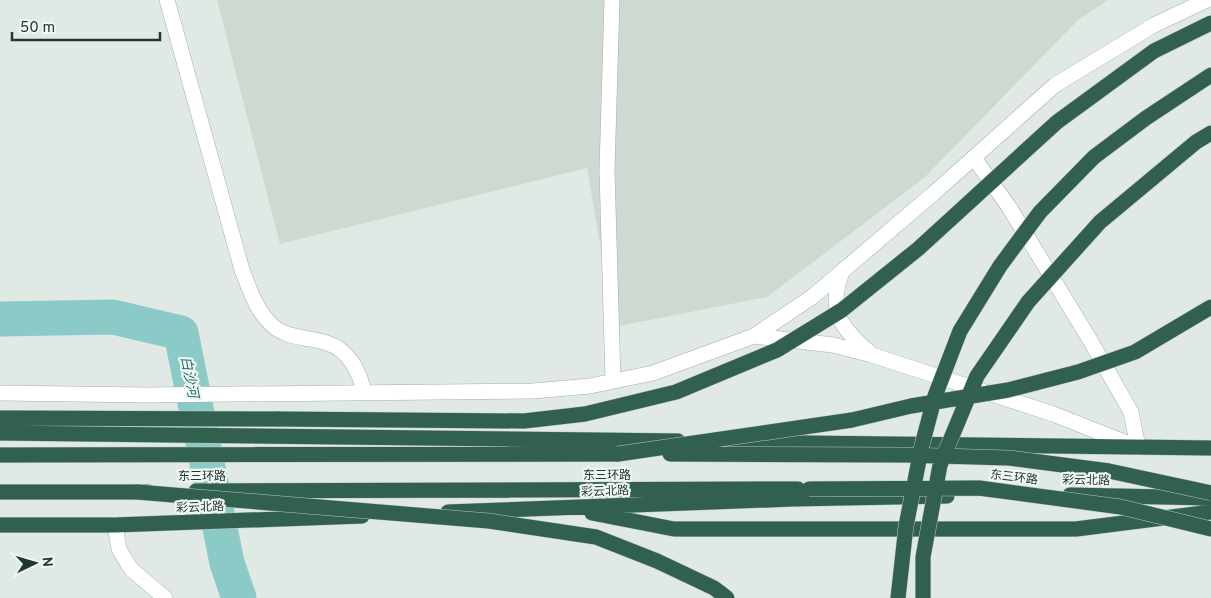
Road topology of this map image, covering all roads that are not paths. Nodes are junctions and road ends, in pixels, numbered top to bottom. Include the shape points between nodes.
1 (167, 0) edge
2 (612, 0) edge
3 (1207, 0) edge
4 (1211, 23) edge
5 (1211, 75) edge
6 (1211, 133) edge
7 (974, 158) junction
8 (843, 271) junction
9 (1211, 307) edge
10 (754, 336) junction
11 (872, 355) junction
12 (613, 381) junction
13 (364, 392) junction
14 (0, 393) edge
15 (0, 418) edge
16 (0, 433) edge
17 (1138, 447) junction
18 (1211, 448) edge
19 (618, 454) junction
20 (0, 455) edge
21 (0, 492) edge
22 (138, 492) junction
23 (1211, 493) edge
24 (1211, 498) edge
25 (569, 508) junction
26 (1211, 512) edge
27 (0, 525) edge
28 (114, 525) junction
29 (1211, 529) edge
30 (165, 598) edge
31 (727, 598) edge
32 (898, 598) edge
33 (923, 598) edge

1 - 13 street via 242,270 256,307 273,326 288,335 328,343 342,352 355,366
2 - 12 street via 607,170
3 - 7 street via 1154,25 1055,85
4 - 15 highway, bridge via 1154,51 1057,122 918,249 842,310 776,350 676,392 585,414 524,421
5 - 32 highway, bridge via 1094,157 1040,212 1000,266 960,331 922,445 906,526
6 - 33 highway, bridge via 1100,222 1028,302 977,376 940,465 923,557
7 - 8 street
7 - 17 street via 1009,207 1118,388 1131,412
8 - 10 street via 812,297
8 - 11 street via 836,287 838,314 846,330
9 - 19 highway, bridge via 1135,352 1078,372 1008,390 852,420
10 - 11 street via 833,345
10 - 12 street via 653,373
11 - 17 street via 1053,414
12 - 13 street via 533,392
13 - 14 street
16 - 17 highway
17 - 18 highway
19 - 20 highway
19 - 23 highway, 东三环路, bridge via 1009,458 1109,471
21 - 22 highway, 东三环路
22 - 29 highway, 东三环路, bridge via 980,488 1121,507
22 - 31 highway, bridge via 489,521 596,538 656,561 714,588
24 - 25 highway, 彩云北路 via 1020,494
25 - 26 highway via 674,530 1076,529
25 - 28 highway, 彩云北路
27 - 28 highway, 彩云北路
28 - 30 street via 118,548 131,569

